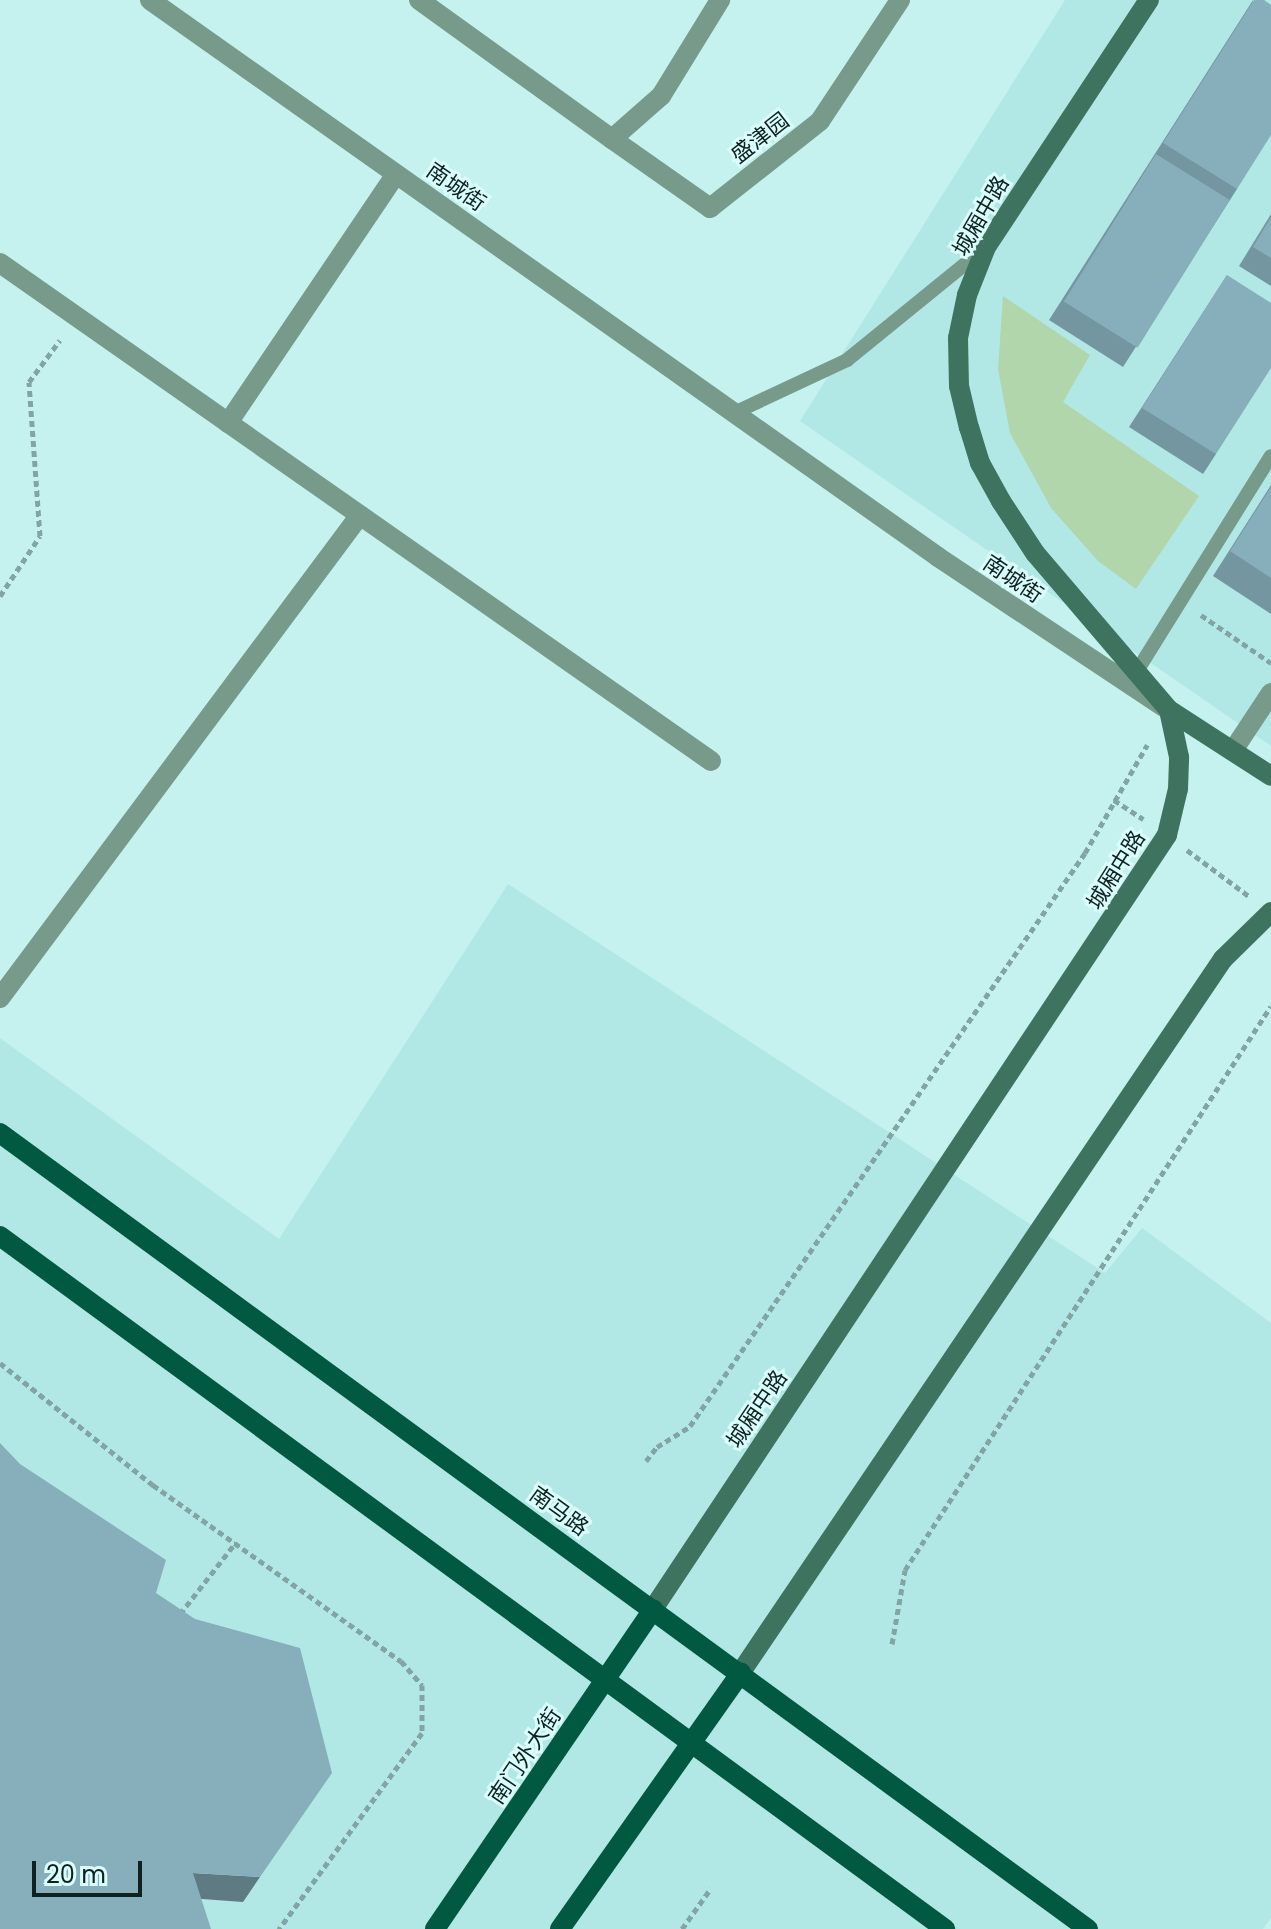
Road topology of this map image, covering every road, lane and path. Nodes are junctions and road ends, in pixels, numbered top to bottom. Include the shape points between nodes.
1 (150, 0) edge
2 (419, 0) edge
3 (720, 0) edge
4 (900, 0) edge
5 (1149, 0) edge
6 (612, 139) junction
7 (396, 174) junction
8 (986, 247) junction
9 (0, 263) edge
10 (77, 317) junction
11 (734, 413) junction
12 (228, 423) junction
13 (1271, 456) edge
14 (360, 515) junction
15 (0, 596) edge
16 (1180, 600) junction
17 (1271, 663) edge
18 (1137, 671) junction
19 (1271, 693) edge
20 (1169, 710) junction
21 (1234, 749) junction
22 (711, 761) dead end
23 (1271, 776) edge
24 (1114, 800) junction
25 (1167, 835) junction
26 (1271, 912) edge
27 (0, 998) edge
28 (1271, 1006) edge
29 (0, 1133) edge
30 (0, 1236) edge
31 (0, 1363) edge
32 (646, 1461) dead end
33 (236, 1542) junction
34 (653, 1609) junction
35 (173, 1623) edge
36 (892, 1644) dead end
37 (741, 1672) junction
38 (606, 1679) junction
39 (692, 1742) junction
40 (711, 1888) dead end
41 (279, 1929) edge
42 (435, 1929) edge
43 (560, 1929) edge
44 (682, 1929) edge
45 (945, 1929) edge
46 (1088, 1929) edge

1 - 7 street, 南城街
2 - 6 street, 盛津园
3 - 6 street via 661,96
4 - 6 street, 盛津园 via 820,121 710,208
5 - 8 main road, 城厢中路
7 - 11 street, 南城街
7 - 12 street
8 - 11 lane via 847,360
8 - 18 main road, 城厢中路 via 967,295 958,338 959,386 980,463 1035,553
9 - 10 street
10 - 12 street
10 - 15 path via 29,382 40,536
11 - 20 street, 南城街
12 - 14 street
13 - 16 lane
14 - 22 street
14 - 27 street
16 - 17 path
16 - 18 lane
18 - 20 main road, 城厢中路
19 - 21 street
20 - 21 main road, 南城街
20 - 24 path
20 - 25 main road, 城厢中路 via 1179,757
21 - 23 main road, 南城街
24 - 25 path
24 - 32 path via 1085,853 690,1426 657,1447
25 - 26 path
25 - 34 main road, 城厢中路
26 - 37 main road via 1223,959
28 - 36 path via 905,1570
29 - 34 main road, 南马路
30 - 38 main road
31 - 33 path via 153,1485
33 - 35 path
33 - 41 path via 401,1661 422,1685 422,1733
34 - 37 main road, 南马路
34 - 38 main road, 南门外大街
37 - 39 main road
37 - 46 main road, 南马路
38 - 39 main road
38 - 42 main road, 南门外大街
39 - 43 main road
39 - 45 main road
40 - 44 path

